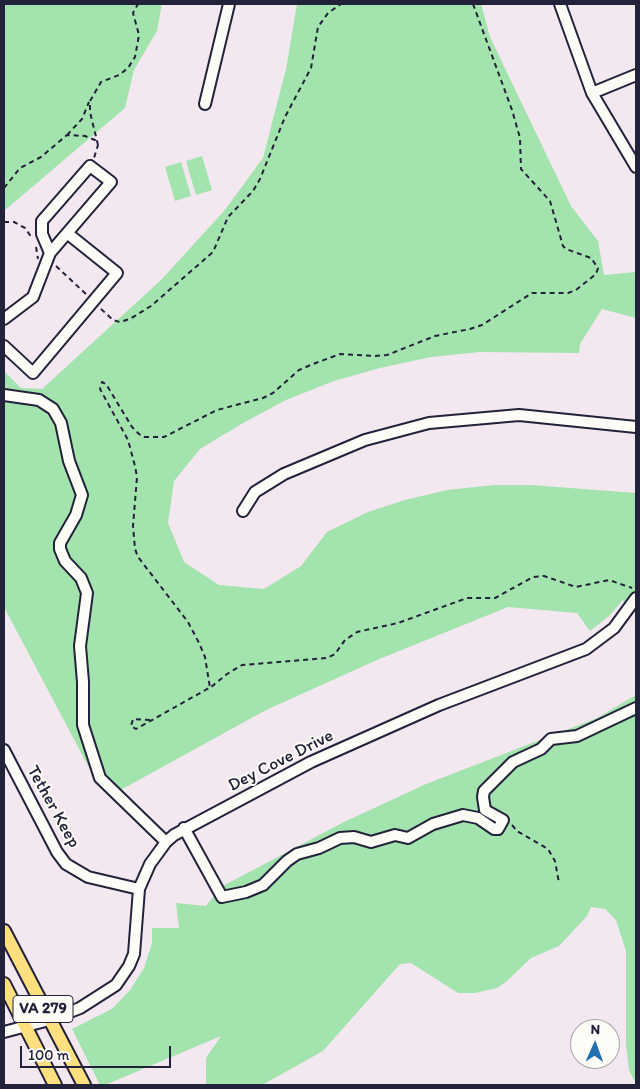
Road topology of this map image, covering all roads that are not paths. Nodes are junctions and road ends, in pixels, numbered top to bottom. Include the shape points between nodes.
1 (229, 4) edge
2 (560, 4) edge
3 (636, 75) edge
4 (592, 93) junction
5 (205, 104) dead end
6 (636, 167) edge
7 (68, 233) junction
8 (48, 257) junction
9 (4, 319) edge
10 (4, 346) edge
11 (4, 395) edge
12 (636, 428) edge
13 (244, 512) dead end
14 (636, 598) edge
15 (636, 708) edge
16 (4, 750) edge
17 (184, 828) junction
18 (166, 842) junction
19 (139, 889) junction
20 (4, 931) edge
21 (4, 984) edge
22 (49, 1020) junction
23 (26, 1026) junction
24 (4, 1032) edge
25 (55, 1085) edge
26 (84, 1085) edge

1 - 5 street
2 - 4 street
3 - 4 street
4 - 6 street
7 - 8 street
7 - 8 street via 110,182 90,166 42,221
7 - 10 street via 117,273 33,373
8 - 9 street via 33,297
11 - 18 street via 39,400 53,409 61,423 69,461 82,495 60,549 81,578 87,593 80,646 83,724 100,778
12 - 13 street via 519,415 429,423 365,440 284,474 256,492
14 - 17 street, Dey Cove Drive via 614,628 586,650 439,704 311,762
15 - 17 street via 577,736 551,738 541,749 513,762 484,791 486,810 503,820 498,829 478,818 463,815 433,824 408,838 395,835 371,842 354,837 340,838 297,854 263,885 222,897
16 - 19 street, Tether Keep via 66,864 88,878
17 - 18 street, Dey Cove Drive
18 - 19 street, Dey Cove Drive via 150,864
19 - 22 street, Dey Cove Drive via 134,954 122,977 104,994
20 - 22 main road, VA 279
21 - 23 main road, VA 279
22 - 23 street, Dey Cove Drive
22 - 26 main road, VA 279
23 - 24 street, Dey Cove Drive
23 - 25 main road, VA 279

